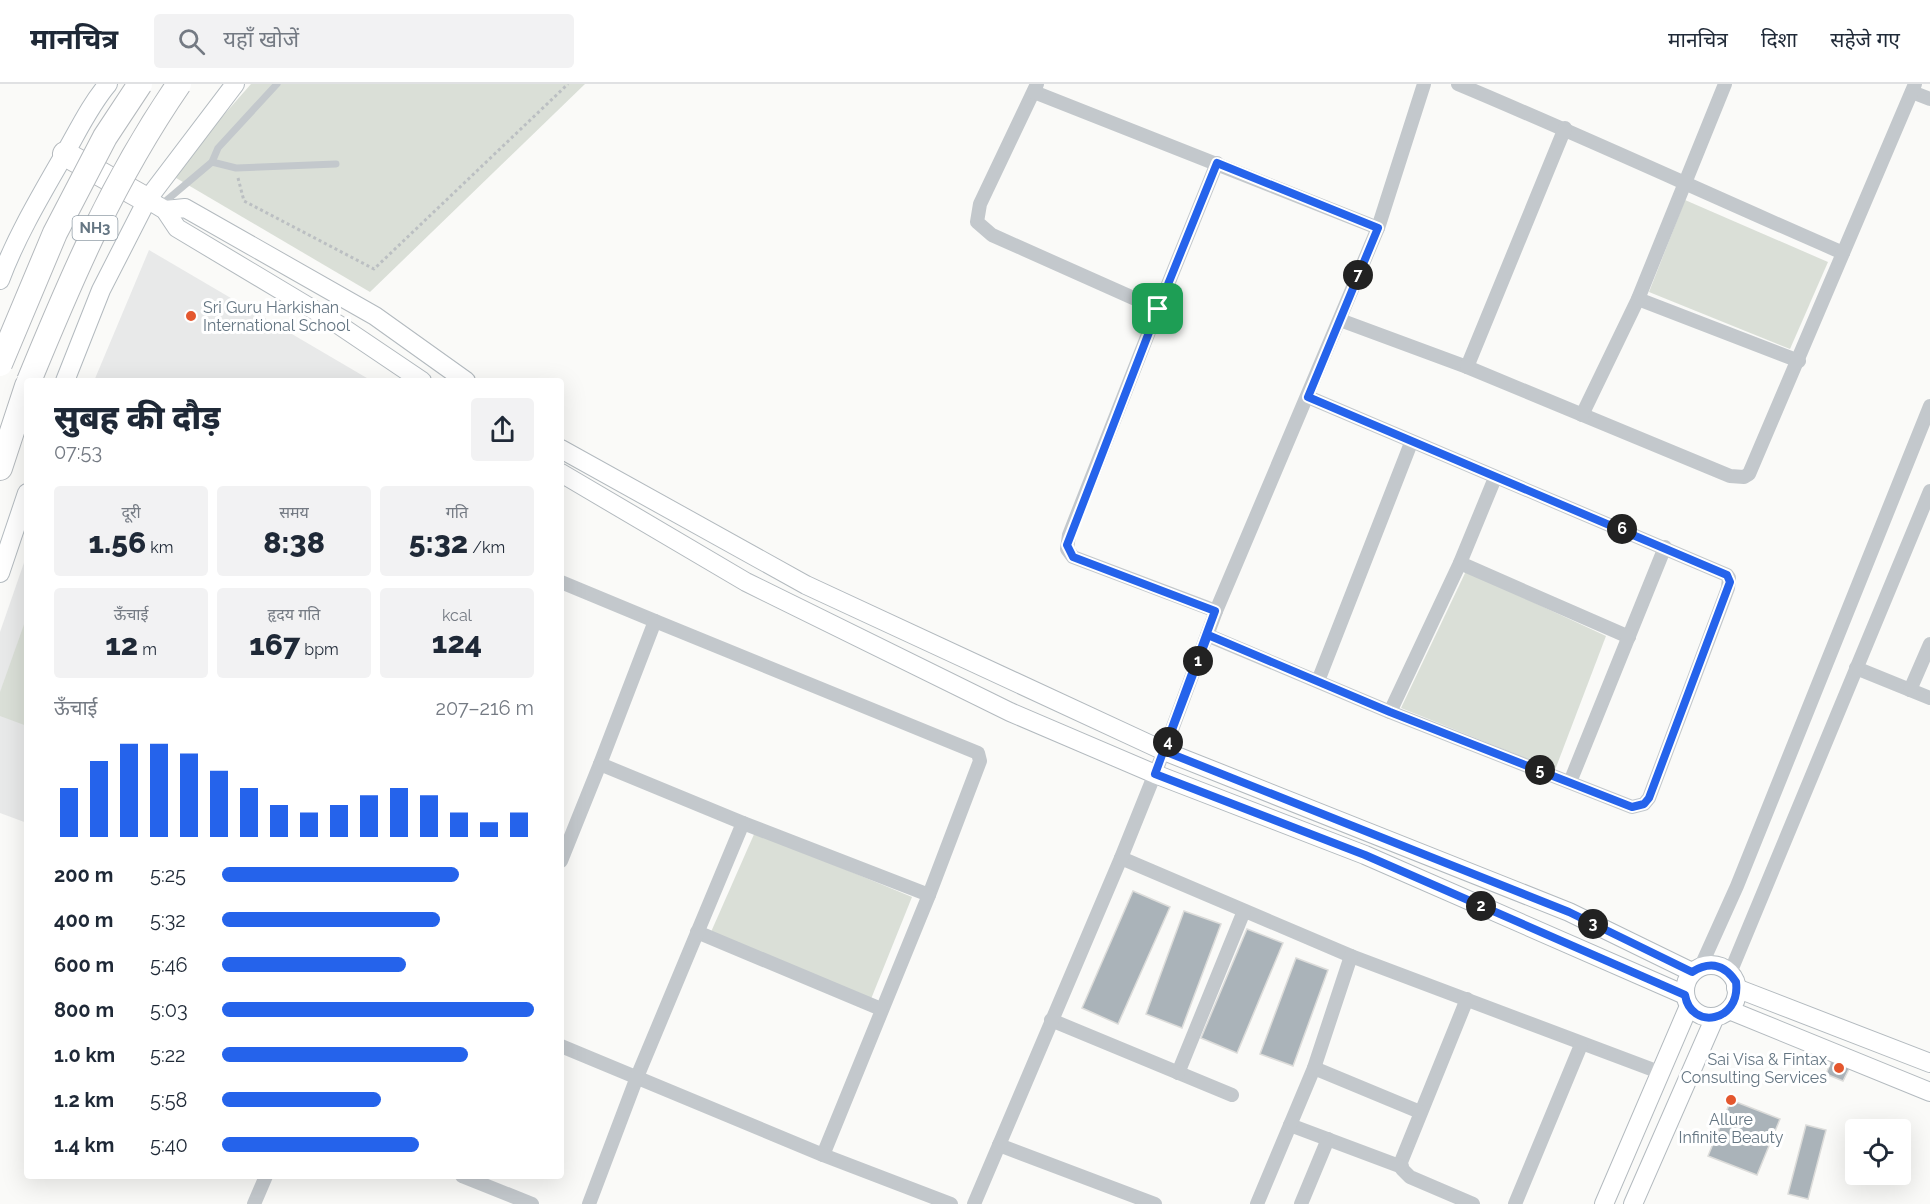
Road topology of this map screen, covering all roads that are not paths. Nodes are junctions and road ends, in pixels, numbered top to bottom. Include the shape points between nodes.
1 (108, 84) edge
2 (140, 84) edge
3 (179, 84) edge
4 (235, 84) edge
5 (277, 84) edge
6 (1424, 84) edge
7 (1458, 84) edge
8 (1725, 84) edge
9 (1035, 88) edge
10 (1913, 88) edge
11 (1930, 99) edge
12 (1565, 128) junction
13 (64, 154) junction
14 (212, 162) junction
15 (1217, 163) junction
16 (336, 164) dead end
17 (1683, 184) junction
18 (157, 205) junction
19 (1378, 228) junction
20 (1843, 253) junction
21 (0, 280) edge
22 (1638, 298) junction
23 (1158, 309) junction
24 (1340, 320) junction
25 (1799, 360) junction
26 (0, 364) edge
27 (1467, 367) junction
28 (30, 378) edge
29 (66, 378) edge
30 (418, 378) edge
31 (462, 378) edge
32 (24, 395) edge
33 (1308, 397) junction
34 (1930, 406) edge
35 (1582, 415) junction
36 (1411, 443) junction
37 (564, 453) edge
38 (0, 468) edge
39 (564, 475) edge
40 (1495, 478) junction
41 (1930, 491) edge
42 (24, 502) edge
43 (1665, 547) junction
44 (1460, 563) junction
45 (0, 573) edge
46 (564, 583) edge
47 (1215, 611) junction
48 (655, 621) junction
49 (1208, 635) junction
50 (1629, 638) junction
51 (1930, 644) edge
52 (1856, 668) junction
53 (1318, 681) junction
54 (1910, 690) junction
55 (1930, 698) edge
56 (1390, 712) junction
57 (1164, 751) junction
58 (600, 764) junction
59 (1155, 774) junction
60 (1570, 782) junction
61 (743, 824) junction
62 (564, 854) edge
63 (1121, 858) junction
64 (929, 895) junction
65 (1244, 911) junction
66 (696, 932) junction
67 (1351, 956) junction
68 (1697, 969) junction
69 (1733, 980) junction
70 (1467, 999) junction
71 (1687, 1000) junction
72 (881, 1008) junction
73 (1722, 1014) junction
74 (1051, 1020) junction
75 (1581, 1045) junction
76 (564, 1047) edge
77 (1930, 1064) edge
78 (1314, 1068) junction
79 (1659, 1072) junction
80 (1178, 1073) junction
81 (636, 1077) junction
82 (1930, 1092) edge
83 (1232, 1095) dead end
84 (1420, 1112) junction
85 (1290, 1125) junction
86 (1328, 1139) junction
87 (999, 1145) junction
88 (823, 1155) junction
89 (1402, 1167) junction
90 (265, 1179) edge
91 (470, 1179) edge
92 (1125, 1198) edge
93 (254, 1204) edge
94 (532, 1204) edge
95 (589, 1204) edge
96 (951, 1204) edge
97 (974, 1204) edge
98 (1155, 1204) edge
99 (1257, 1204) edge
100 (1301, 1204) edge
101 (1473, 1204) edge
102 (1515, 1204) edge
103 (1604, 1204) edge
104 (1633, 1204) edge

1 - 13 street
2 - 26 highway, NH3, bridge via 105,137 55,233
3 - 28 highway, NH3, bridge via 130,158 90,236
4 - 18 street
5 - 14 lane via 218,148
6 - 19 street
7 - 12 street
8 - 17 street
9 - 15 street
9 - 23 street via 980,204 977,222 992,235
10 - 11 street
10 - 20 street
12 - 17 street
12 - 27 street
13 - 18 highway
13 - 21 street
14 - 16 lane via 236,168
14 - 18 lane
15 - 19 street
15 - 23 street
17 - 20 street
17 - 22 street
18 - 29 street via 101,290
18 - 30 street via 177,228 339,325
18 - 31 street via 185,208 375,316
19 - 24 street
20 - 25 street
22 - 25 street
22 - 35 street
23 - 47 street via 1069,535 1067,549 1073,557
24 - 27 street
24 - 33 street
25 - 35 street via 1749,474 1744,477 1730,476
27 - 35 street
32 - 38 highway
33 - 36 street
33 - 47 street
34 - 68 street via 1737,886
36 - 40 street
36 - 53 street
37 - 57 street via 806,585
39 - 59 street via 746,582 1010,712
40 - 43 street
40 - 44 street
41 - 52 street
42 - 45 street
43 - 50 street
43 - 60 street via 1727,575 1730,582 1649,798 1632,807
44 - 50 street
44 - 56 street
46 - 48 street
47 - 49 street
48 - 58 street
48 - 64 street via 978,753 980,761
49 - 53 street
49 - 57 street
50 - 60 street
51 - 54 street
52 - 54 street
52 - 69 street
53 - 56 street
54 - 55 street
56 - 60 street
57 - 59 street
57 - 68 street via 1569,912
58 - 61 street
58 - 62 street
59 - 63 street
59 - 71 street via 1365,855
61 - 64 street
61 - 66 street
63 - 65 street
63 - 74 street
64 - 72 street
65 - 67 street
65 - 80 street
66 - 72 street
66 - 81 street
67 - 70 street
67 - 78 street
68 - 69 street via 1712,965
68 - 71 street via 1686,980
69 - 73 street via 1735,1002
69 - 77 street
70 - 75 street
70 - 84 street
71 - 73 street via 1700,1015
71 - 79 street
72 - 88 street
73 - 82 street
73 - 104 street
74 - 80 street
74 - 87 street
75 - 79 street
75 - 102 street
76 - 81 street
78 - 84 street
78 - 85 street
79 - 103 street
80 - 83 street
81 - 88 street
81 - 95 street
84 - 89 street
85 - 86 street
85 - 99 street
86 - 89 street
86 - 100 street
87 - 92 street
87 - 97 street
88 - 96 street
89 - 101 street via 1410,1176
90 - 93 street
91 - 94 street
92 - 98 street

